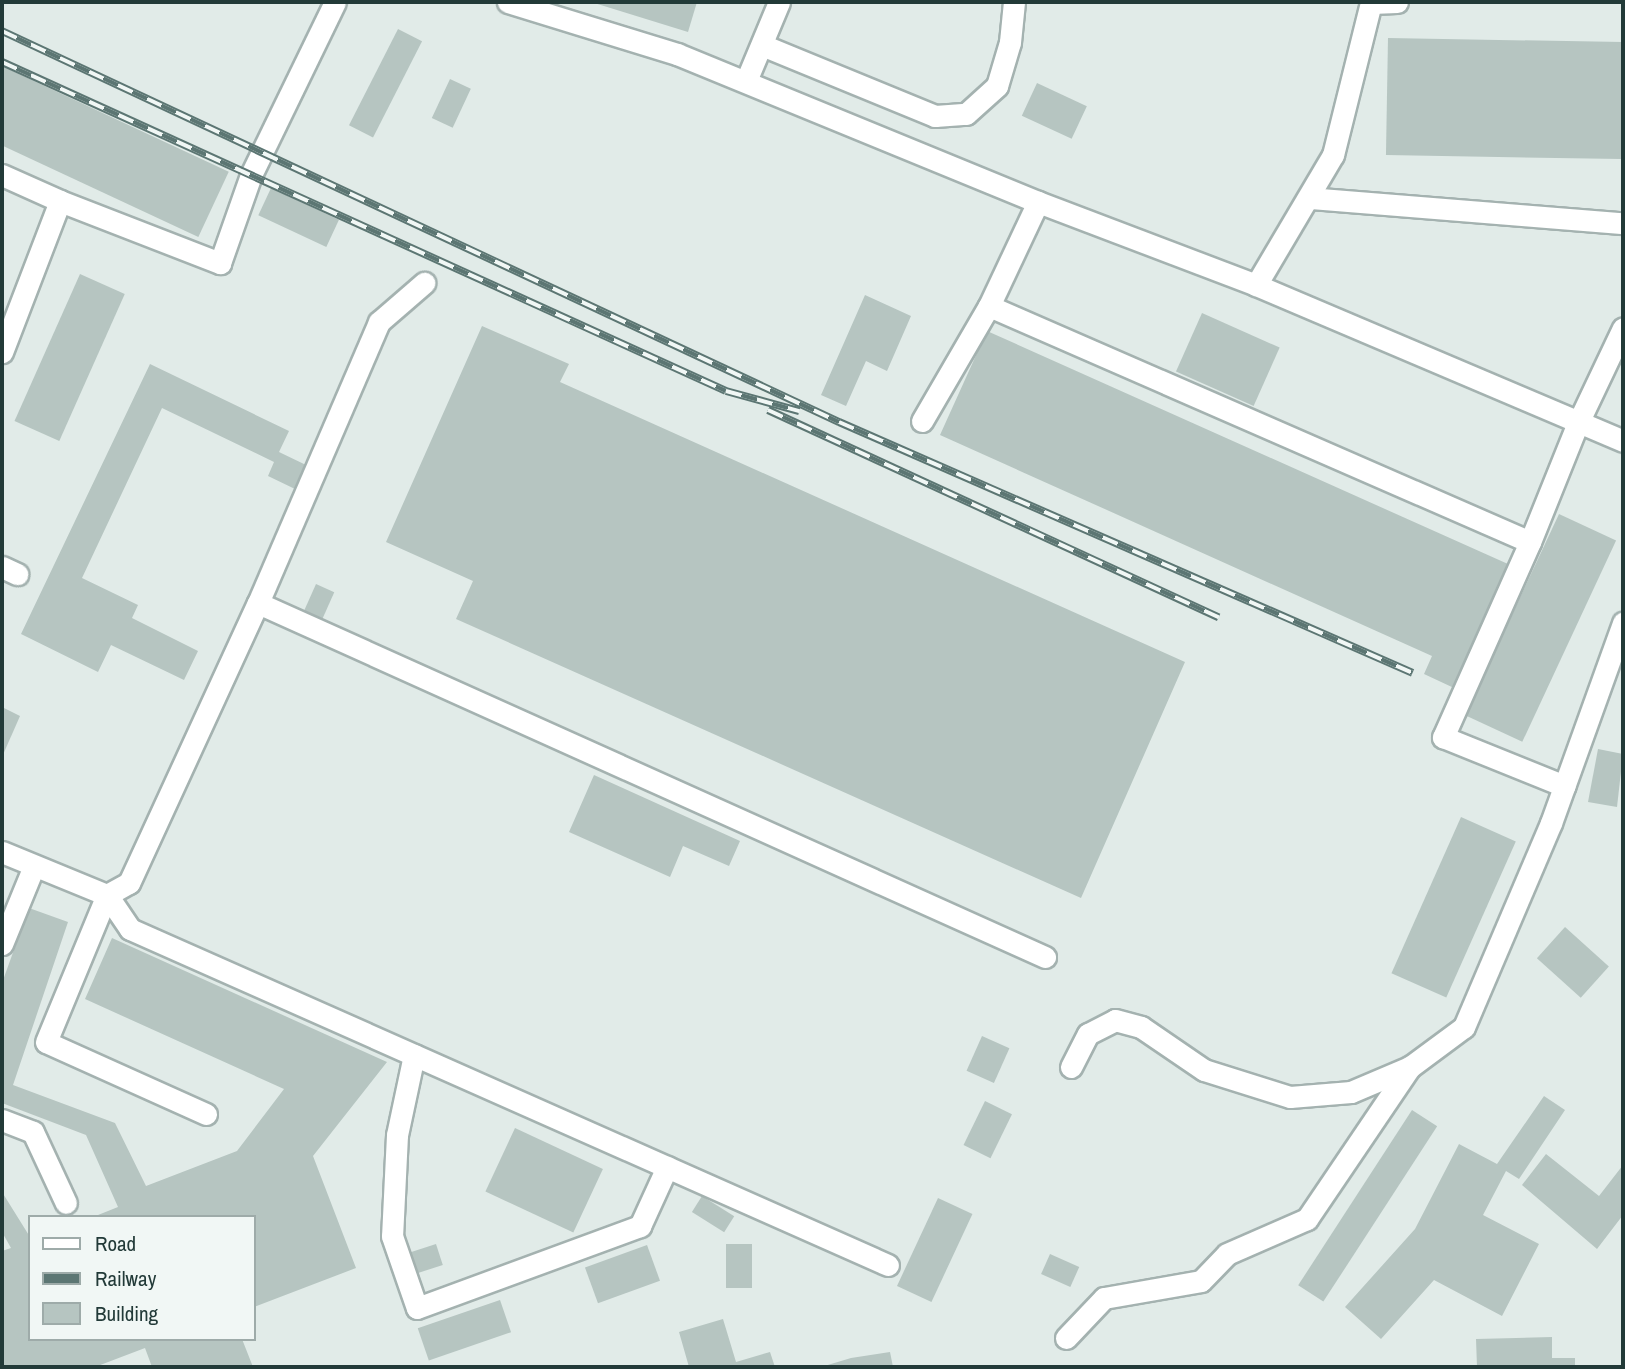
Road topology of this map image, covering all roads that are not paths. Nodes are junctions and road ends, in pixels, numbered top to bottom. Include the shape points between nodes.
1 (335, 2) edge
2 (508, 2) edge
3 (779, 2) edge
4 (1013, 2) edge
5 (1397, 2) edge
6 (762, 45) junction
7 (746, 81) junction
8 (2, 175) edge
9 (1309, 198) junction
10 (60, 201) junction
11 (1038, 202) junction
12 (1623, 223) edge
13 (424, 283) dead end
14 (1256, 285) junction
15 (989, 306) junction
16 (1623, 328) edge
17 (2, 352) edge
18 (922, 421) dead end
19 (1577, 425) junction
20 (1623, 440) edge
21 (1530, 542) junction
22 (258, 603) junction
23 (1623, 623) edge
24 (1564, 786) junction
25 (2, 852) edge
26 (34, 866) junction
27 (107, 895) junction
28 (2, 944) edge
29 (1045, 957) dead end
30 (414, 1055) junction
31 (1071, 1067) dead end
32 (1410, 1067) junction
33 (206, 1114) dead end
34 (2, 1120) edge
35 (667, 1167) junction
36 (66, 1203) dead end
37 (888, 1265) dead end
38 (1066, 1338) dead end

1 - 10 lane via 251,175 220,263
2 - 7 lane via 677,54
3 - 6 lane
4 - 6 lane via 1010,42 997,86 966,114 935,116
5 - 9 lane via 1371,3 1333,155
6 - 7 lane
7 - 11 lane
8 - 10 lane
9 - 12 lane
9 - 14 lane
10 - 17 lane
11 - 14 lane
11 - 15 lane
13 - 22 lane via 379,321
14 - 19 lane
15 - 18 lane
15 - 21 lane
16 - 19 lane
19 - 20 lane
19 - 21 lane
21 - 24 lane via 1443,737
22 - 27 lane via 130,883
22 - 29 lane
23 - 24 lane
24 - 32 lane via 1464,1027
25 - 26 lane
26 - 27 lane
26 - 28 lane
27 - 30 lane via 130,929
27 - 33 lane via 46,1042
30 - 35 lane
30 - 35 lane via 397,1135 392,1236 417,1308 640,1226
31 - 32 lane via 1088,1034 1115,1020 1141,1027 1204,1070 1290,1097 1351,1092
32 - 38 lane via 1307,1219 1227,1254 1201,1281 1104,1298
34 - 36 lane via 33,1132
35 - 37 lane

